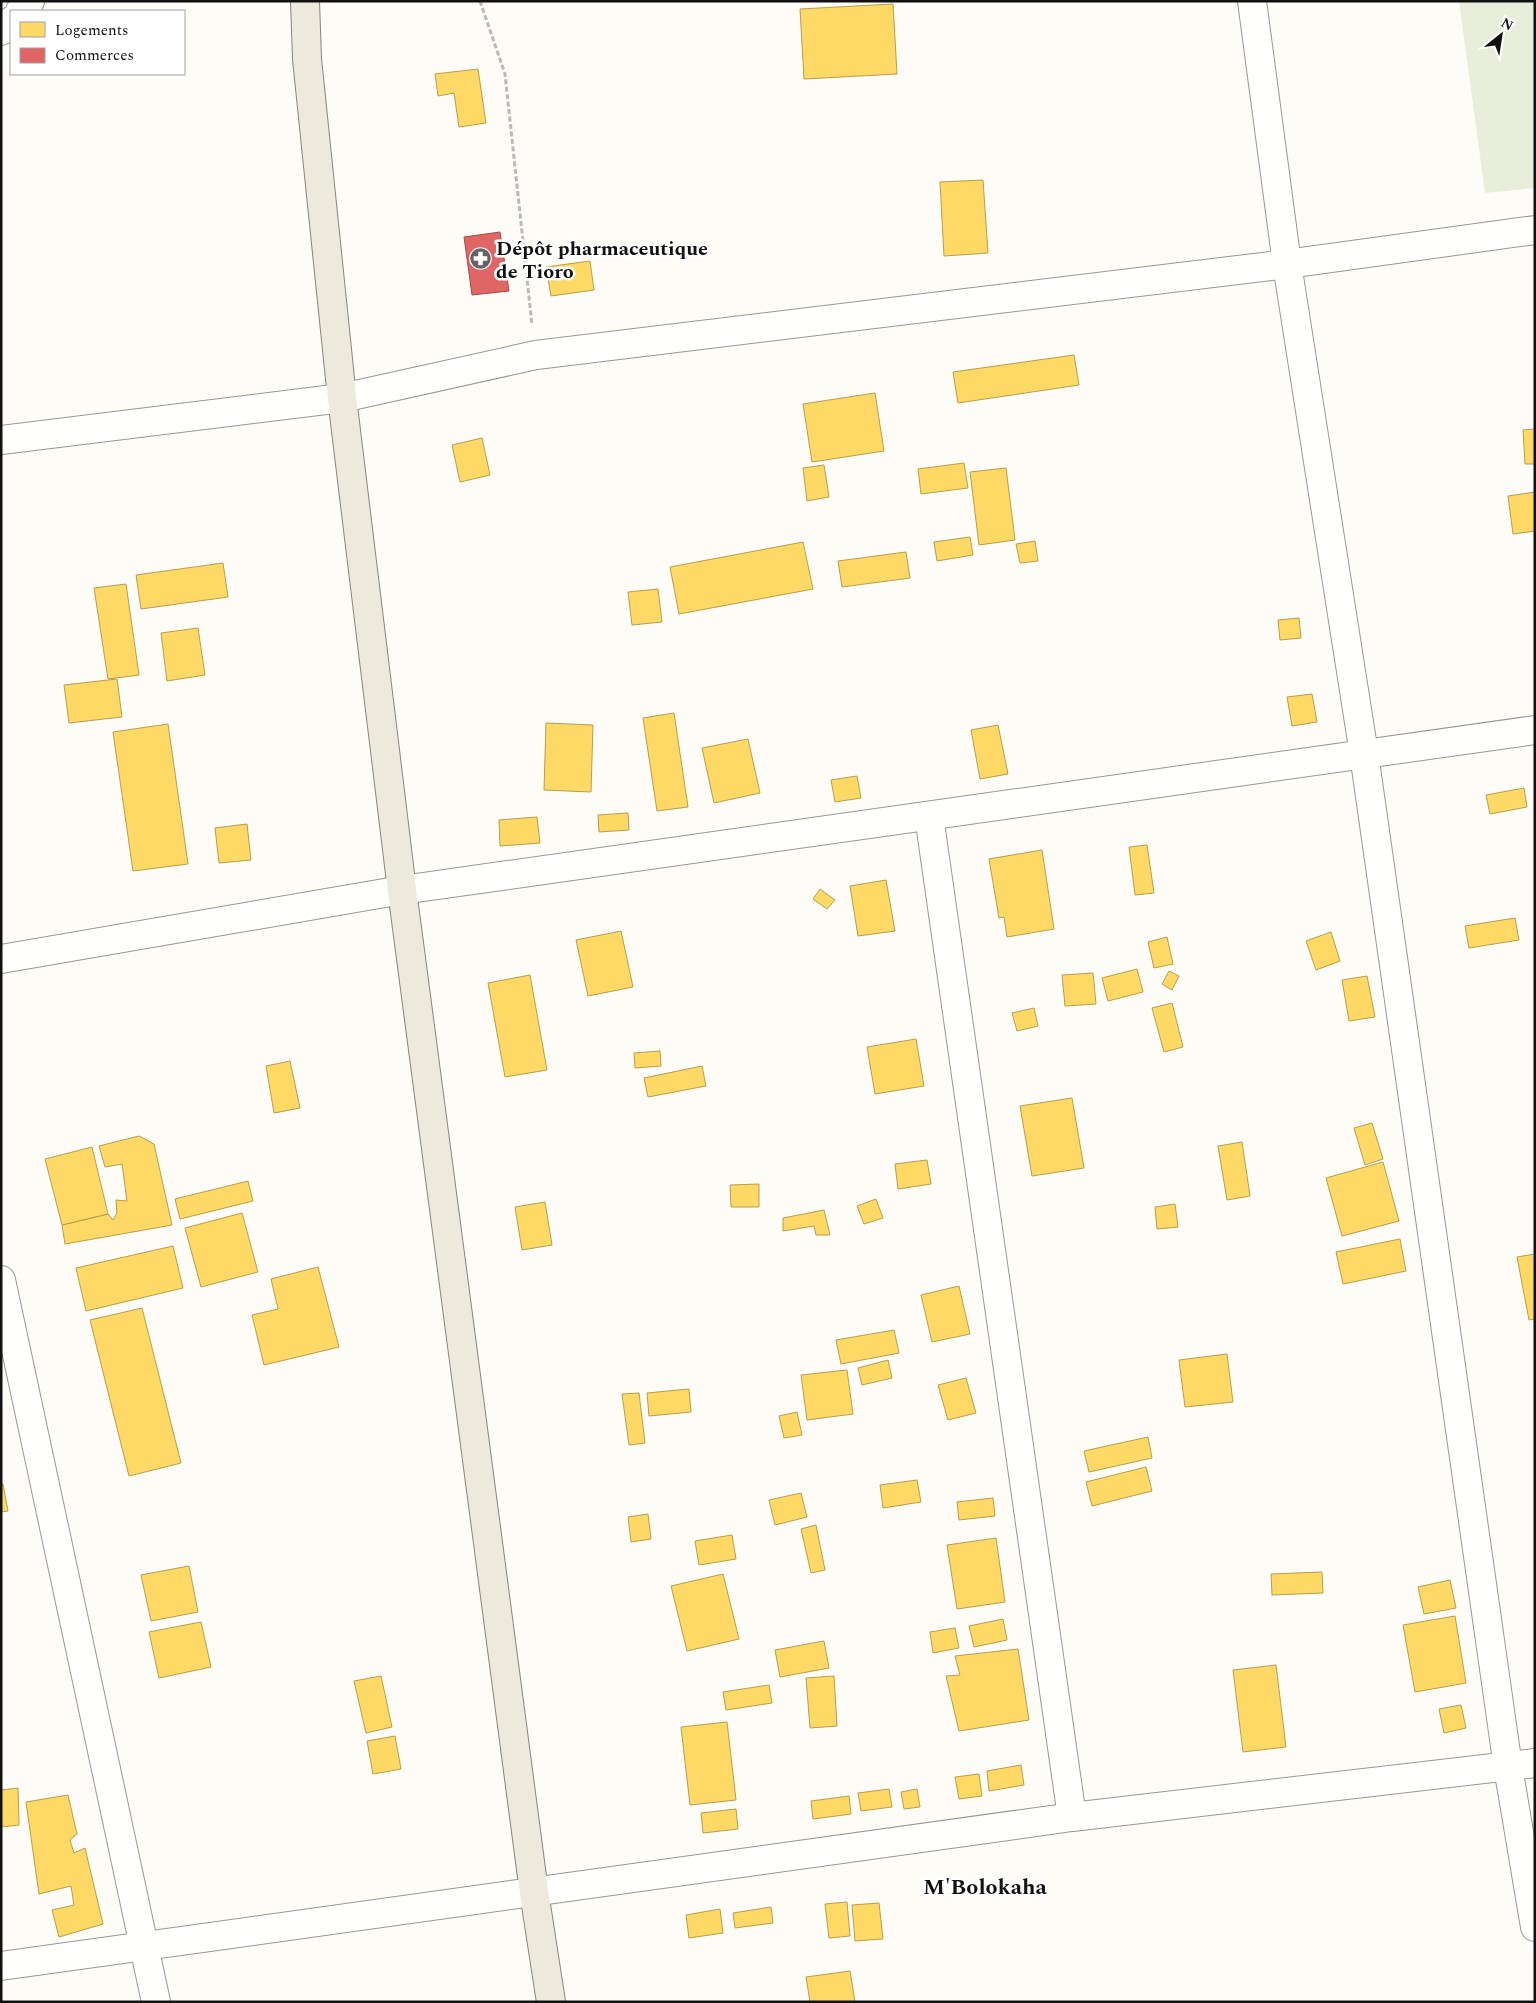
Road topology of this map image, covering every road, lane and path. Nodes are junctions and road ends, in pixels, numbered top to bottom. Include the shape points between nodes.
1 (30, 1) edge
2 (305, 1) edge
3 (480, 1) edge
4 (1252, 1) edge
5 (21, 10) edge
6 (10, 21) edge
7 (1, 31) edge
8 (1535, 230) edge
9 (1286, 264) junction
10 (536, 355) junction
11 (342, 398) junction
12 (1, 440) edge
13 (1535, 730) edge
14 (1364, 754) junction
15 (929, 816) junction
16 (402, 890) junction
17 (1, 959) edge
18 (1, 1280) edge
19 (1535, 1763) edge
20 (1508, 1767) junction
21 (1072, 1816) junction
22 (534, 1892) junction
23 (1535, 1927) edge
24 (146, 1946) junction
25 (1, 1966) edge
26 (156, 2002) edge
27 (551, 2002) edge

1 - 5 street
2 - 11 main road via 307,59
3 - 10 path via 505,74
4 - 9 street
6 - 7 street
8 - 9 street
9 - 10 street
9 - 14 street
10 - 11 street
11 - 12 street
11 - 16 main road
13 - 14 street
14 - 15 street
14 - 20 street
15 - 16 street
15 - 21 street
16 - 17 street
16 - 22 main road
18 - 24 street
19 - 20 street
20 - 21 street
20 - 23 street
21 - 22 street
22 - 24 street
22 - 27 main road
24 - 25 street
24 - 26 street

